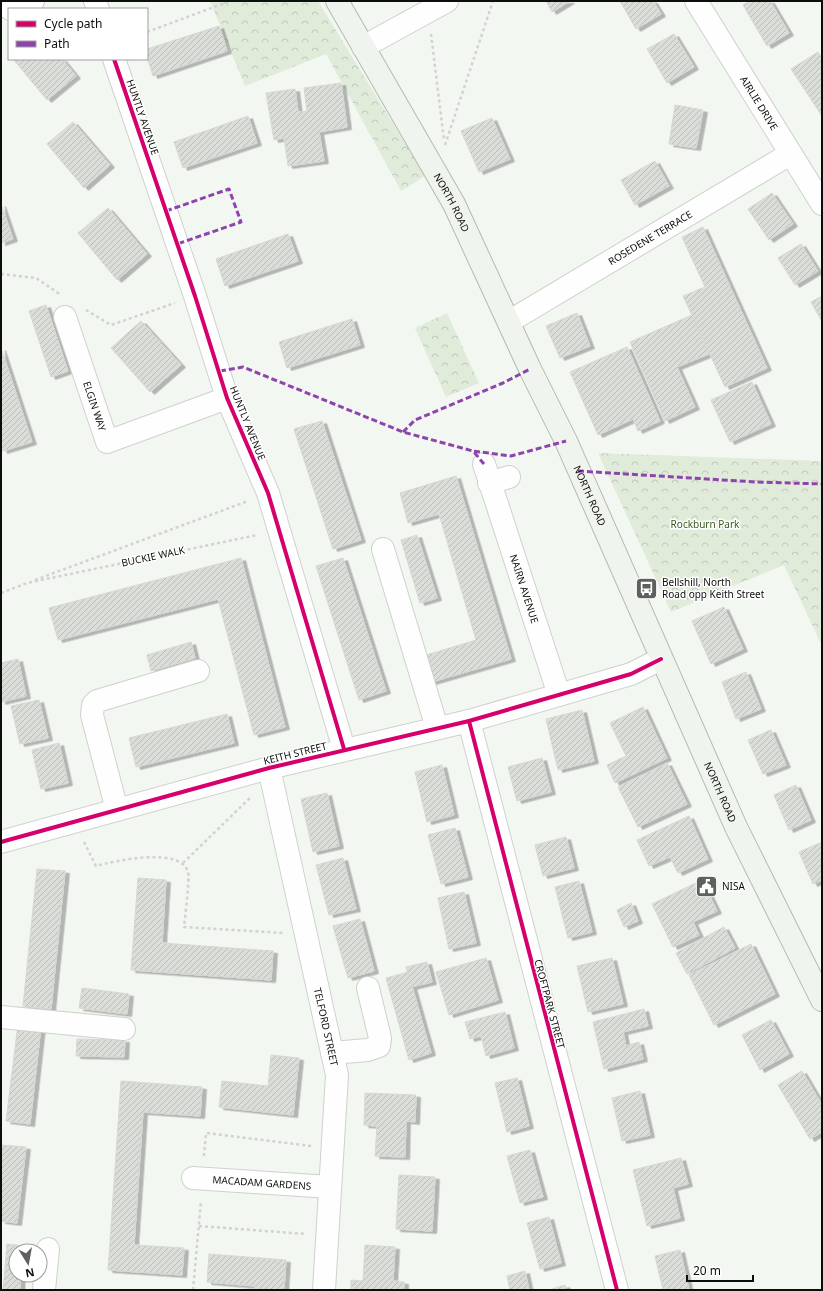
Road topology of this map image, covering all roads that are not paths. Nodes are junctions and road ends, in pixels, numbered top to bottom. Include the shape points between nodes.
1 (33, 1) edge
2 (337, 1) edge
3 (447, 1) edge
4 (696, 1) edge
5 (13, 8) edge
6 (363, 47) junction
7 (114, 60) edge
8 (790, 154) junction
9 (822, 204) edge
10 (65, 308) road end
11 (510, 322) junction
12 (227, 398) junction
13 (494, 475) dead end
14 (383, 549) dead end
15 (661, 659) junction
16 (198, 671) dead end
17 (559, 695) junction
18 (469, 721) junction
19 (437, 728) junction
20 (344, 749) junction
21 (271, 778) junction
22 (117, 810) junction
23 (1, 842) edge
24 (368, 988) dead end
25 (820, 991) edge
26 (1, 1017) edge
27 (124, 1029) dead end
28 (332, 1053) junction
29 (193, 1178) dead end
30 (330, 1187) junction
31 (324, 1290) edge
32 (617, 1290) edge

1 - 5 street
2 - 6 main road, NORTH ROAD
3 - 6 street
4 - 8 street, AIRLIE DRIVE
6 - 11 main road, NORTH ROAD via 454,204
7 - 12 street, HUNTLY AVENUE
8 - 9 street, AIRLIE DRIVE
8 - 11 street, ROSEDENE TERRACE
10 - 12 street, ELGIN WAY via 107,442
11 - 15 main road, NORTH ROAD via 566,441
12 - 20 street, HUNTLY AVENUE via 268,493
13 - 17 street, NAIRN AVENUE
14 - 19 street
15 - 17 street, KEITH STREET via 630,674
15 - 25 main road, NORTH ROAD via 736,828
16 - 22 street via 97,701 93,705 92,715
17 - 18 street, KEITH STREET
18 - 19 street, KEITH STREET
18 - 32 street, CROFTPARK STREET
19 - 20 street, KEITH STREET
20 - 21 street, KEITH STREET
21 - 22 street, KEITH STREET
21 - 28 street, TELFORD STREET
22 - 23 street, KEITH STREET
24 - 28 street via 380,1038 379,1046 368,1050
26 - 27 street
28 - 30 street, TELFORD STREET via 337,1075
29 - 30 street, MACADAM GARDENS
30 - 31 street, TELFORD STREET

